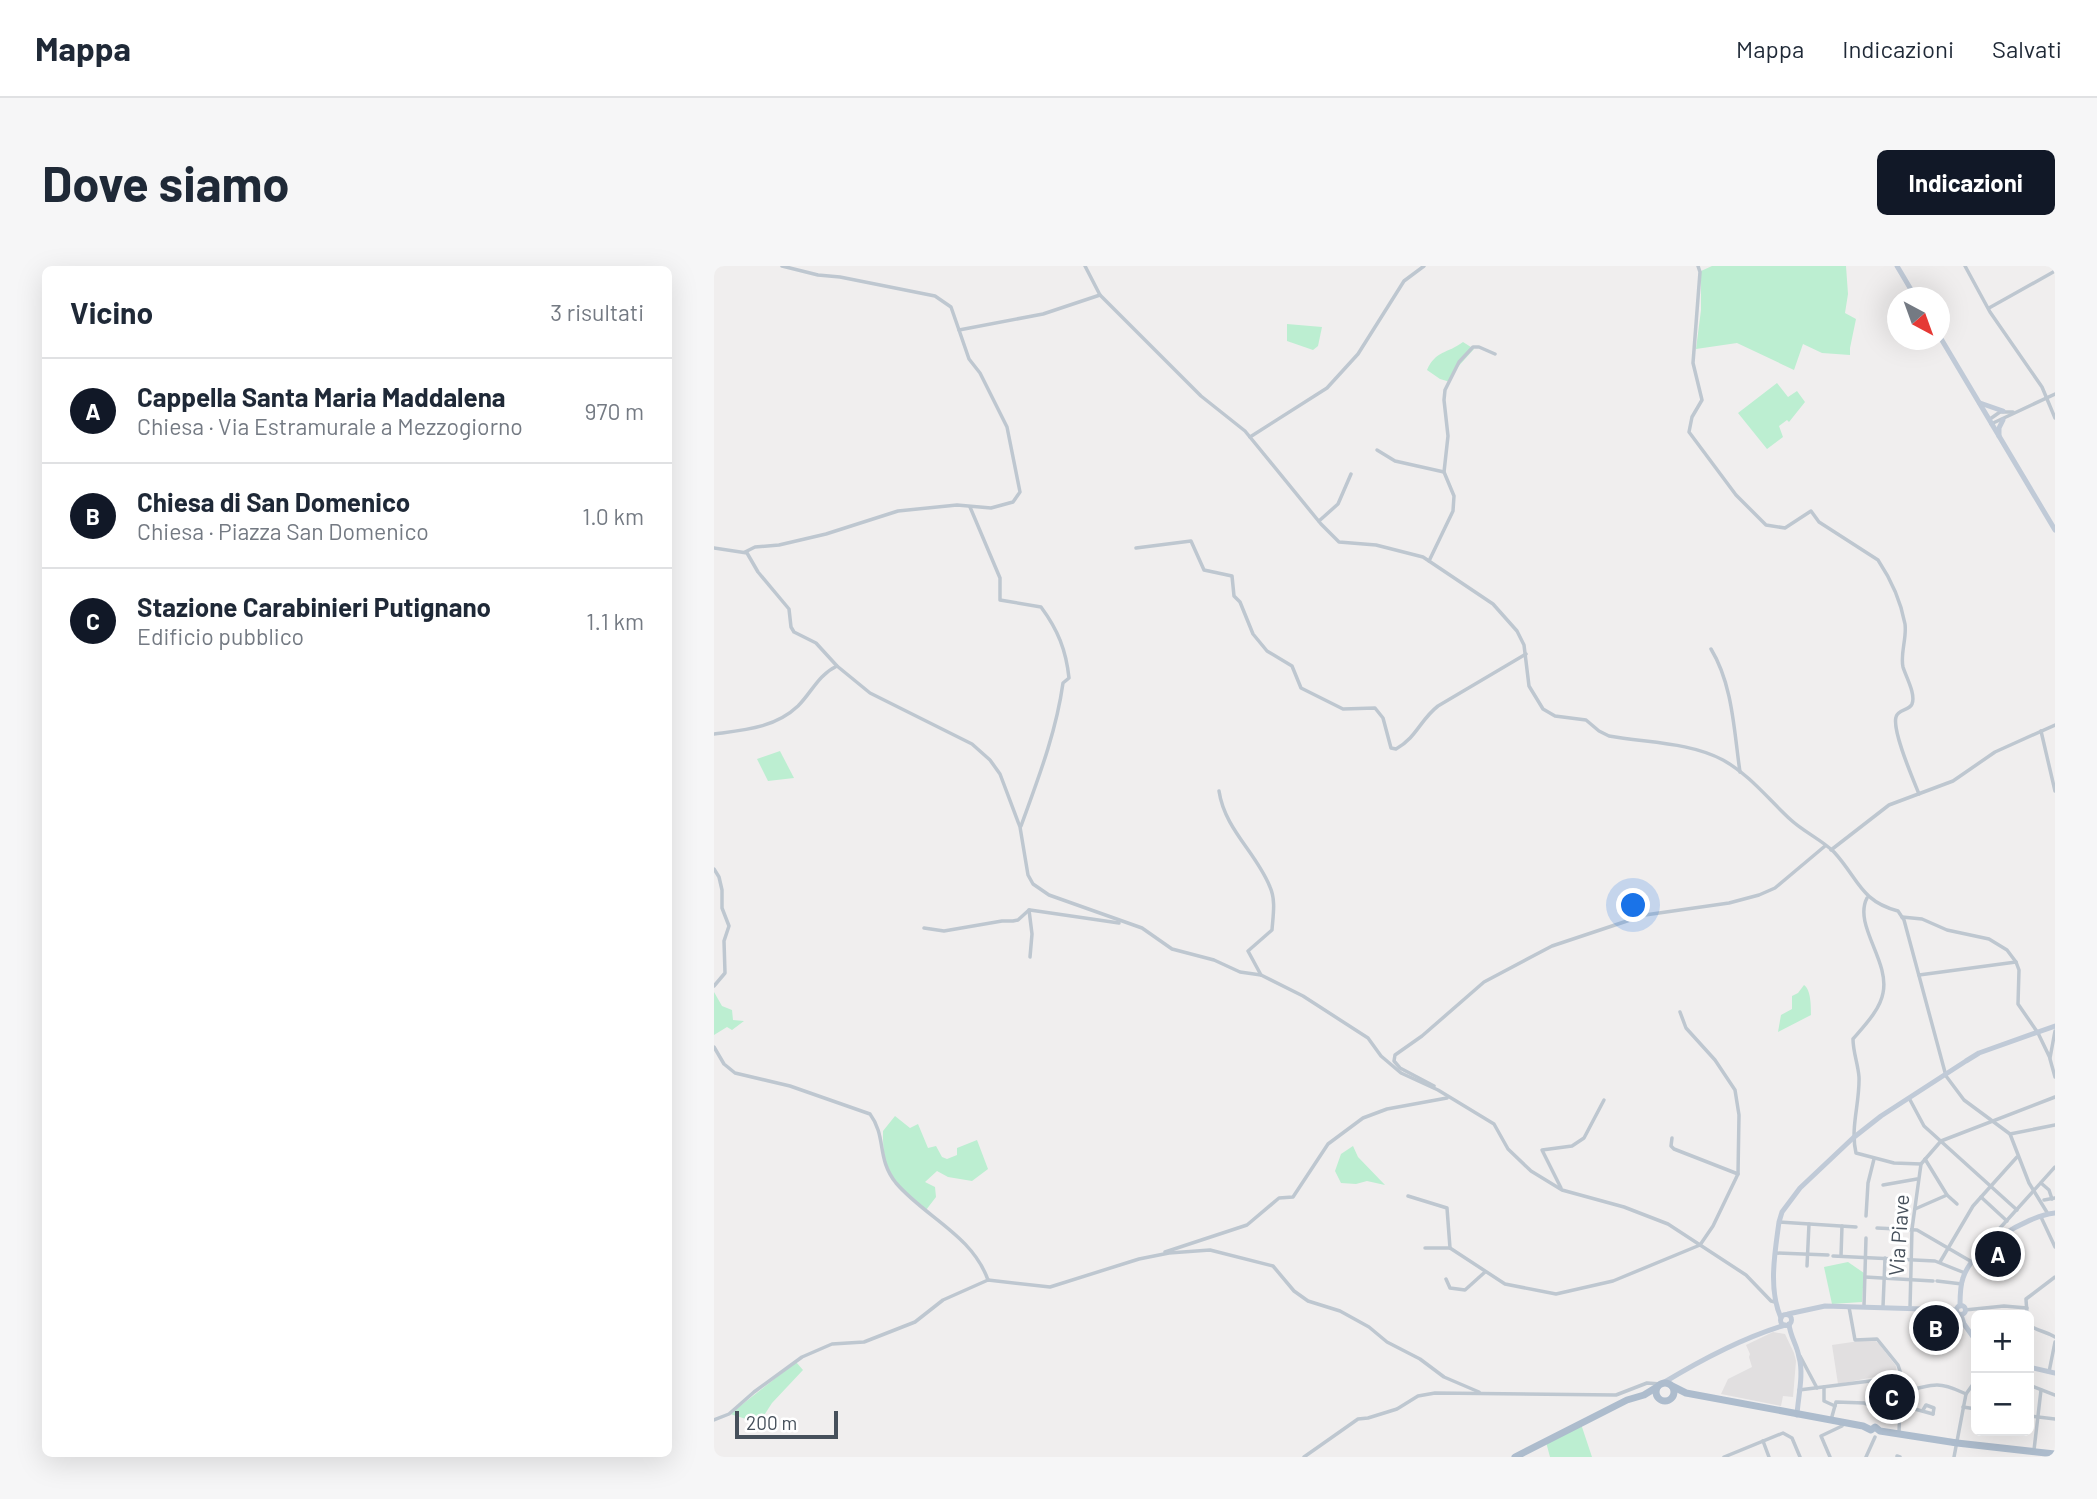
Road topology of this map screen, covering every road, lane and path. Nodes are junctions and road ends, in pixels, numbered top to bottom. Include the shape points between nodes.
1 (782, 266) edge
2 (1085, 266) edge
3 (1424, 266) edge
4 (1698, 266) edge
5 (1897, 266) edge
6 (1965, 266) edge
7 (2055, 271) edge
8 (1909, 287) edge
9 (1100, 295) junction
10 (1989, 308) junction
11 (959, 330) junction
12 (1948, 350) edge
13 (1495, 354) dead end
14 (2055, 394) edge
15 (2046, 398) junction
16 (1978, 402) junction
17 (2003, 411) junction
18 (2013, 412) junction
19 (2055, 418) edge
20 (2003, 420) junction
21 (1990, 422) junction
22 (1999, 436) junction
23 (1250, 437) junction
24 (1377, 450) dead end
25 (1444, 472) junction
26 (1351, 474) dead end
27 (970, 507) junction
28 (1319, 521) junction
29 (2055, 530) edge
30 (714, 548) edge
31 (1136, 548) dead end
32 (744, 552) junction
33 (1429, 561) junction
34 (1711, 649) dead end
35 (1526, 654) junction
36 (836, 666) junction
37 (2055, 725) edge
38 (2041, 732) junction
39 (714, 734) edge
40 (1740, 772) junction
41 (2055, 790) edge
42 (1219, 791) dead end
43 (1919, 794) junction
44 (1020, 827) junction
45 (1825, 845) junction
46 (1831, 850) junction
47 (714, 869) edge
48 (1868, 897) junction
49 (1029, 910) junction
50 (1902, 918) junction
51 (1131, 924) junction
52 (924, 928) dead end
53 (1030, 957) dead end
54 (2016, 962) junction
55 (1261, 975) junction
56 (1919, 975) junction
57 (714, 986) edge
58 (1681, 1012) dead end
59 (2055, 1026) edge
60 (2055, 1031) edge
61 (2038, 1033) junction
62 (714, 1047) edge
63 (2050, 1058) junction
64 (1946, 1076) junction
65 (2055, 1077) edge
66 (1438, 1090) junction
67 (2055, 1097) edge
68 (1448, 1098) junction
69 (1909, 1098) junction
70 (1604, 1100) dead end
71 (1991, 1121) junction
72 (2055, 1125) edge
73 (2010, 1134) junction
74 (1672, 1138) dead end
75 (1853, 1138) junction
76 (1941, 1142) junction
77 (2017, 1156) junction
78 (1874, 1159) junction
79 (1925, 1159) junction
80 (1921, 1164) junction
81 (2055, 1167) edge
82 (1738, 1174) junction
83 (2048, 1175) junction
84 (1917, 1179) junction
85 (2055, 1180) edge
86 (2041, 1183) junction
87 (1883, 1185) dead end
88 (1990, 1186) junction
89 (1562, 1190) junction
90 (2034, 1192) junction
91 (1947, 1195) junction
92 (1408, 1196) dead end
93 (1981, 1197) junction
94 (2054, 1199) edge
95 (2044, 1200) dead end
96 (1957, 1204) dead end
97 (1915, 1209) junction
98 (2017, 1210) junction
99 (2055, 1213) edge
100 (2048, 1214) junction
101 (1866, 1216) dead end
102 (2040, 1216) junction
103 (2007, 1221) junction
104 (1779, 1222) junction
105 (1809, 1224) junction
106 (1842, 1226) junction
107 (1856, 1227) dead end
108 (1877, 1228) dead end
109 (1899, 1228) junction
110 (1912, 1229) junction
111 (1899, 1235) dead end
112 (1866, 1238) dead end
113 (1991, 1243) junction
114 (1699, 1244) junction
115 (1947, 1246) junction
116 (2055, 1247) edge
117 (1425, 1248) dead end
118 (1450, 1248) junction
119 (1776, 1254) junction
120 (1808, 1255) junction
121 (1841, 1256) junction
122 (1865, 1257) junction
123 (1146, 1258) junction
124 (1885, 1258) junction
125 (1911, 1259) junction
126 (1940, 1262) junction
127 (1972, 1262) junction
128 (1807, 1266) dead end
129 (1485, 1272) junction
130 (1965, 1273) junction
131 (1865, 1277) junction
132 (2055, 1277) edge
133 (1884, 1278) junction
134 (1446, 1279) dead end
135 (988, 1280) junction
136 (1910, 1280) junction
137 (1962, 1284) junction
138 (1776, 1305) junction
139 (1849, 1305) junction
140 (1864, 1306) junction
141 (1883, 1307) junction
142 (1910, 1308) junction
143 (2027, 1308) joint
144 (1961, 1310) junction
145 (1786, 1319) junction
146 (2034, 1328) edge
147 (1971, 1333) edge
148 (2055, 1339) edge
149 (1799, 1355) junction
150 (2034, 1368) edge
151 (1685, 1370) junction
152 (2052, 1373) edge
153 (1642, 1386) junction
154 (1824, 1387) junction
155 (2034, 1387) edge
156 (1674, 1388) junction
157 (1817, 1388) junction
158 (1970, 1388) edge
159 (1901, 1389) junction
160 (1658, 1390) junction
161 (1798, 1390) junction
162 (2041, 1390) junction
163 (1479, 1392) junction
164 (1966, 1394) junction
165 (2055, 1395) edge
166 (1627, 1400) junction
167 (1900, 1405) junction
168 (1835, 1406) junction
169 (1963, 1407) junction
170 (1971, 1408) edge
171 (1883, 1410) dead end
172 (1923, 1410) dead end
173 (1797, 1415) junction
174 (2034, 1417) edge
175 (2038, 1417) junction
176 (2055, 1419) edge
177 (714, 1420) edge
178 (1831, 1420) junction
179 (1844, 1422) junction
180 (1875, 1433) junction
181 (1899, 1433) junction
182 (1763, 1441) junction
183 (1957, 1443) junction
184 (2034, 1452) junction
185 (2055, 1454) edge
186 (1304, 1457) edge
187 (1514, 1457) edge
188 (1724, 1457) edge
189 (1769, 1457) edge
190 (1800, 1457) edge
191 (1830, 1457) edge
192 (1867, 1457) edge
193 (1954, 1457) edge

1 - 11 street via 935,296 951,307
2 - 9 street
3 - 23 street via 1404,281 1358,354 1327,388
4 - 43 street via 1693,363 1702,400 1689,432 1736,495 1766,525 1785,528 1811,511 1819,522 1883,566 1905,625 1903,666 1912,702 1895,718
5 - 8 main road
6 - 10 street
7 - 10 street
9 - 11 street via 1043,314
9 - 23 street via 1201,396
10 - 15 street
11 - 27 street via 969,359 1007,427 1020,492 1013,502
12 - 16 main road
13 - 25 street via 1474,347 1451,375 1444,400 1448,436
14 - 15 street
15 - 18 street
15 - 19 street
16 - 17 main road
16 - 21 main road
17 - 18 street
17 - 21 street
18 - 20 street
20 - 21 street
20 - 22 main road
21 - 22 main road
22 - 29 main road
23 - 28 street
24 - 25 street via 1395,461
25 - 33 street via 1454,496 1453,511
26 - 28 street via 1338,504
27 - 32 street via 898,511 826,534
27 - 44 street via 1000,578 1000,600 1041,607 1055,625 1066,653 1069,678 1063,683 1052,737
28 - 33 street via 1339,542 1376,545
30 - 32 street
31 - 35 street via 1191,541 1204,570 1232,576 1234,596 1253,634 1267,651 1293,666 1301,688 1343,709 1375,708 1383,718 1391,748 1410,741 1425,715 1437,706
32 - 36 street via 789,609 794,632 816,643
33 - 35 street via 1499,610 1517,631
34 - 40 street via 1722,673
35 - 40 street via 1529,686 1550,714 1586,720 1609,736 1686,746 1724,760
36 - 39 street via 780,719
36 - 44 street via 870,692 972,744 1000,775
37 - 38 street
38 - 41 street
38 - 43 street via 1994,752 1953,781
40 - 45 street
42 - 55 street via 1222,808 1270,887 1274,904 1272,930 1248,951
43 - 46 street via 1889,805
44 - 51 street via 1028,875 1040,890
45 - 46 street
45 - 66 street via 1775,888 1759,895 1654,913 1605,927 1552,946 1484,982 1394,1058 1401,1068
46 - 48 street
47 - 57 street via 729,926 724,941 725,973
48 - 50 street via 1898,911
48 - 75 street via 1862,915 1878,958 1883,994 1853,1039 1859,1078
49 - 51 street
49 - 52 street via 1018,920 944,931
49 - 53 street
50 - 54 street via 1922,919 1989,939
50 - 56 street
51 - 55 street via 1153,933 1172,949
54 - 56 street
54 - 61 street via 2018,1004
55 - 66 street via 1368,1038 1401,1073
56 - 64 street
58 - 82 street via 1686,1028 1735,1090
59 - 61 main road
60 - 63 street
61 - 63 street
61 - 64 main road via 1979,1053
62 - 135 street via 735,1073 790,1086 870,1114 881,1135 885,1167 909,1196 952,1231 979,1261
63 - 65 street
64 - 69 main road
64 - 71 street via 1964,1100
66 - 68 street
67 - 71 street
68 - 89 street via 1494,1124 1508,1149 1531,1171
68 - 123 street via 1363,1118 1328,1144 1293,1197 1279,1198 1247,1225
69 - 75 main road
69 - 76 street via 1917,1116
70 - 89 street via 1584,1138 1572,1146 1542,1150
71 - 73 street
71 - 76 street
72 - 73 street
73 - 77 street
74 - 82 street via 1674,1149
75 - 78 street via 1856,1153
75 - 104 main road via 1800,1188
76 - 79 street
76 - 88 street
77 - 88 street
77 - 90 street
78 - 80 street
78 - 101 street
79 - 80 street
79 - 91 street
80 - 84 street, Via Piave
81 - 83 street
82 - 114 street
83 - 85 street
83 - 86 street
84 - 87 street
84 - 97 street, Via Piave
86 - 90 street
86 - 94 street
88 - 93 street
88 - 98 street
89 - 114 street via 1668,1224
90 - 98 street
90 - 100 street
91 - 96 street
91 - 97 street
92 - 118 street via 1447,1208
93 - 103 street
93 - 115 street
94 - 95 street
97 - 110 street, Via Piave
98 - 103 street
99 - 100 main road
100 - 102 main road
102 - 113 main road
102 - 116 street
103 - 113 street
104 - 105 street
104 - 119 main road
105 - 106 street
105 - 120 street
106 - 107 street
106 - 121 street
108 - 109 street
109 - 110 street
109 - 111 street
110 - 115 street
110 - 125 street, Via Piave
112 - 122 street
113 - 127 main road
114 - 129 street via 1613,1281 1556,1294 1505,1284
114 - 138 street via 1746,1275
115 - 126 street
115 - 127 street
117 - 118 street
118 - 129 street
119 - 120 street
119 - 138 main road
120 - 121 street
120 - 128 street
121 - 122 street
122 - 124 street
122 - 131 street
123 - 135 street via 1049,1287
123 - 163 street via 1210,1250 1273,1266 1307,1301 1340,1311 1444,1377
124 - 125 street
124 - 133 street
125 - 126 street
125 - 136 street, Via Piave
126 - 130 street
127 - 130 main road
129 - 134 street via 1465,1290 1450,1288
130 - 137 main road
131 - 133 street
131 - 140 street
132 - 143 street via 2026,1299
133 - 136 street
133 - 141 street
135 - 177 street via 943,1300 915,1322 864,1342 832,1343 802,1357 729,1414
136 - 137 street
136 - 142 street, Via Piave
137 - 144 main road
138 - 145 main road
139 - 140 main road
139 - 145 main road via 1825,1306
139 - 159 street via 1855,1340 1881,1342 1898,1365
140 - 141 main road
141 - 142 main road
142 - 144 main road
143 - 144 street
144 - 147 main road
145 - 149 main road
145 - 151 main road
146 - 148 street
148 - 152 street
149 - 157 street
149 - 161 main road
150 - 152 main road
151 - 156 main road via 1676,1378
151 - 160 main road
153 - 160 street
153 - 160 street via 1652,1382
153 - 163 street via 1616,1395
154 - 157 street
154 - 159 street via 1885,1379
154 - 168 street via 1824,1401
155 - 162 street
156 - 160 main road
156 - 160 main road via 1667,1401
156 - 173 main road
157 - 161 street
158 - 164 street
159 - 164 street via 1937,1385
159 - 167 street
160 - 166 main road
160 - 166 main road
161 - 173 main road
162 - 165 street
162 - 175 street
163 - 186 street via 1419,1396 1396,1409 1358,1419
164 - 169 street
166 - 187 main road
167 - 172 street
167 - 181 street
168 - 171 street via 1836,1402 1864,1403
168 - 178 street
169 - 170 street
169 - 183 street
173 - 178 main road
174 - 175 street
175 - 176 street
175 - 184 street
178 - 179 main road
179 - 180 main road
179 - 191 street via 1821,1436
180 - 181 main road
180 - 192 street
181 - 183 main road
182 - 188 street
182 - 189 street
182 - 190 street via 1783,1433 1793,1438
183 - 184 main road
183 - 193 street
184 - 185 main road

